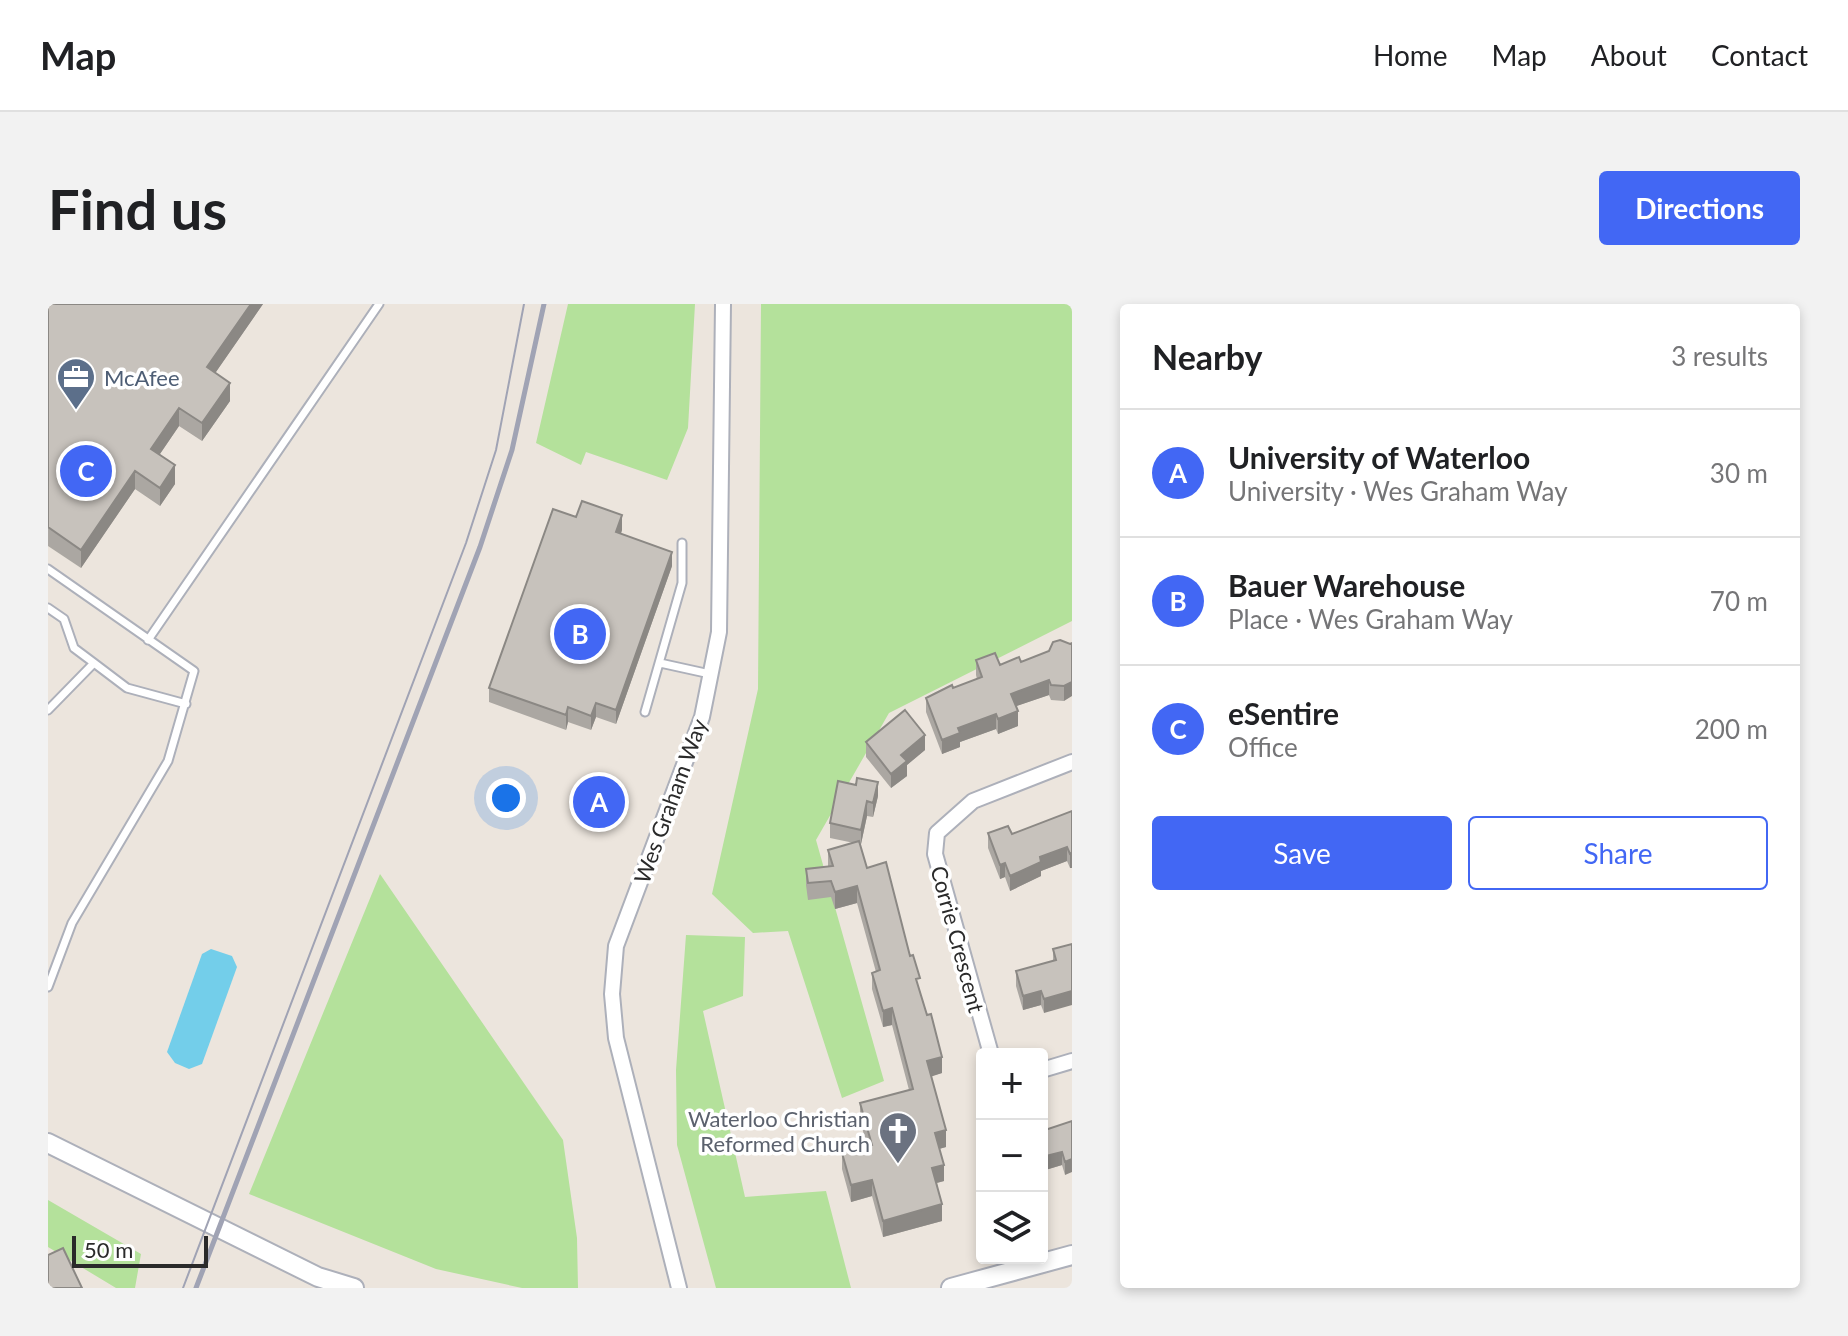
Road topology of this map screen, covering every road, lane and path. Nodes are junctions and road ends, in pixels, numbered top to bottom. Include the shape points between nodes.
1 (379, 304) edge
2 (723, 304) edge
3 (682, 543) dead end
4 (48, 569) edge
5 (48, 608) edge
6 (148, 640) junction
7 (94, 663) junction
8 (660, 663) junction
9 (710, 674) junction
10 (186, 704) junction
11 (48, 710) edge
12 (645, 712) dead end
13 (1072, 762) edge
14 (48, 987) edge
15 (989, 1048) edge
16 (1072, 1061) edge
17 (1048, 1068) edge
18 (48, 1143) edge
19 (1072, 1255) edge
20 (354, 1288) edge
21 (679, 1288) edge
22 (951, 1288) edge

1 - 6 lane
2 - 9 street, Wes Graham Way via 719,632
3 - 8 lane via 682,583
4 - 6 lane
5 - 7 lane via 64,619 74,648
6 - 10 lane via 194,671
7 - 10 lane via 127,688
7 - 11 lane
8 - 9 lane
8 - 12 lane
9 - 21 street, Wes Graham Way via 702,717 616,946 612,994 616,1038
10 - 14 lane via 168,761 72,923
13 - 15 street, Corrie Crescent via 973,801 937,833 935,854
16 - 17 street
18 - 20 street via 318,1277
19 - 22 street

